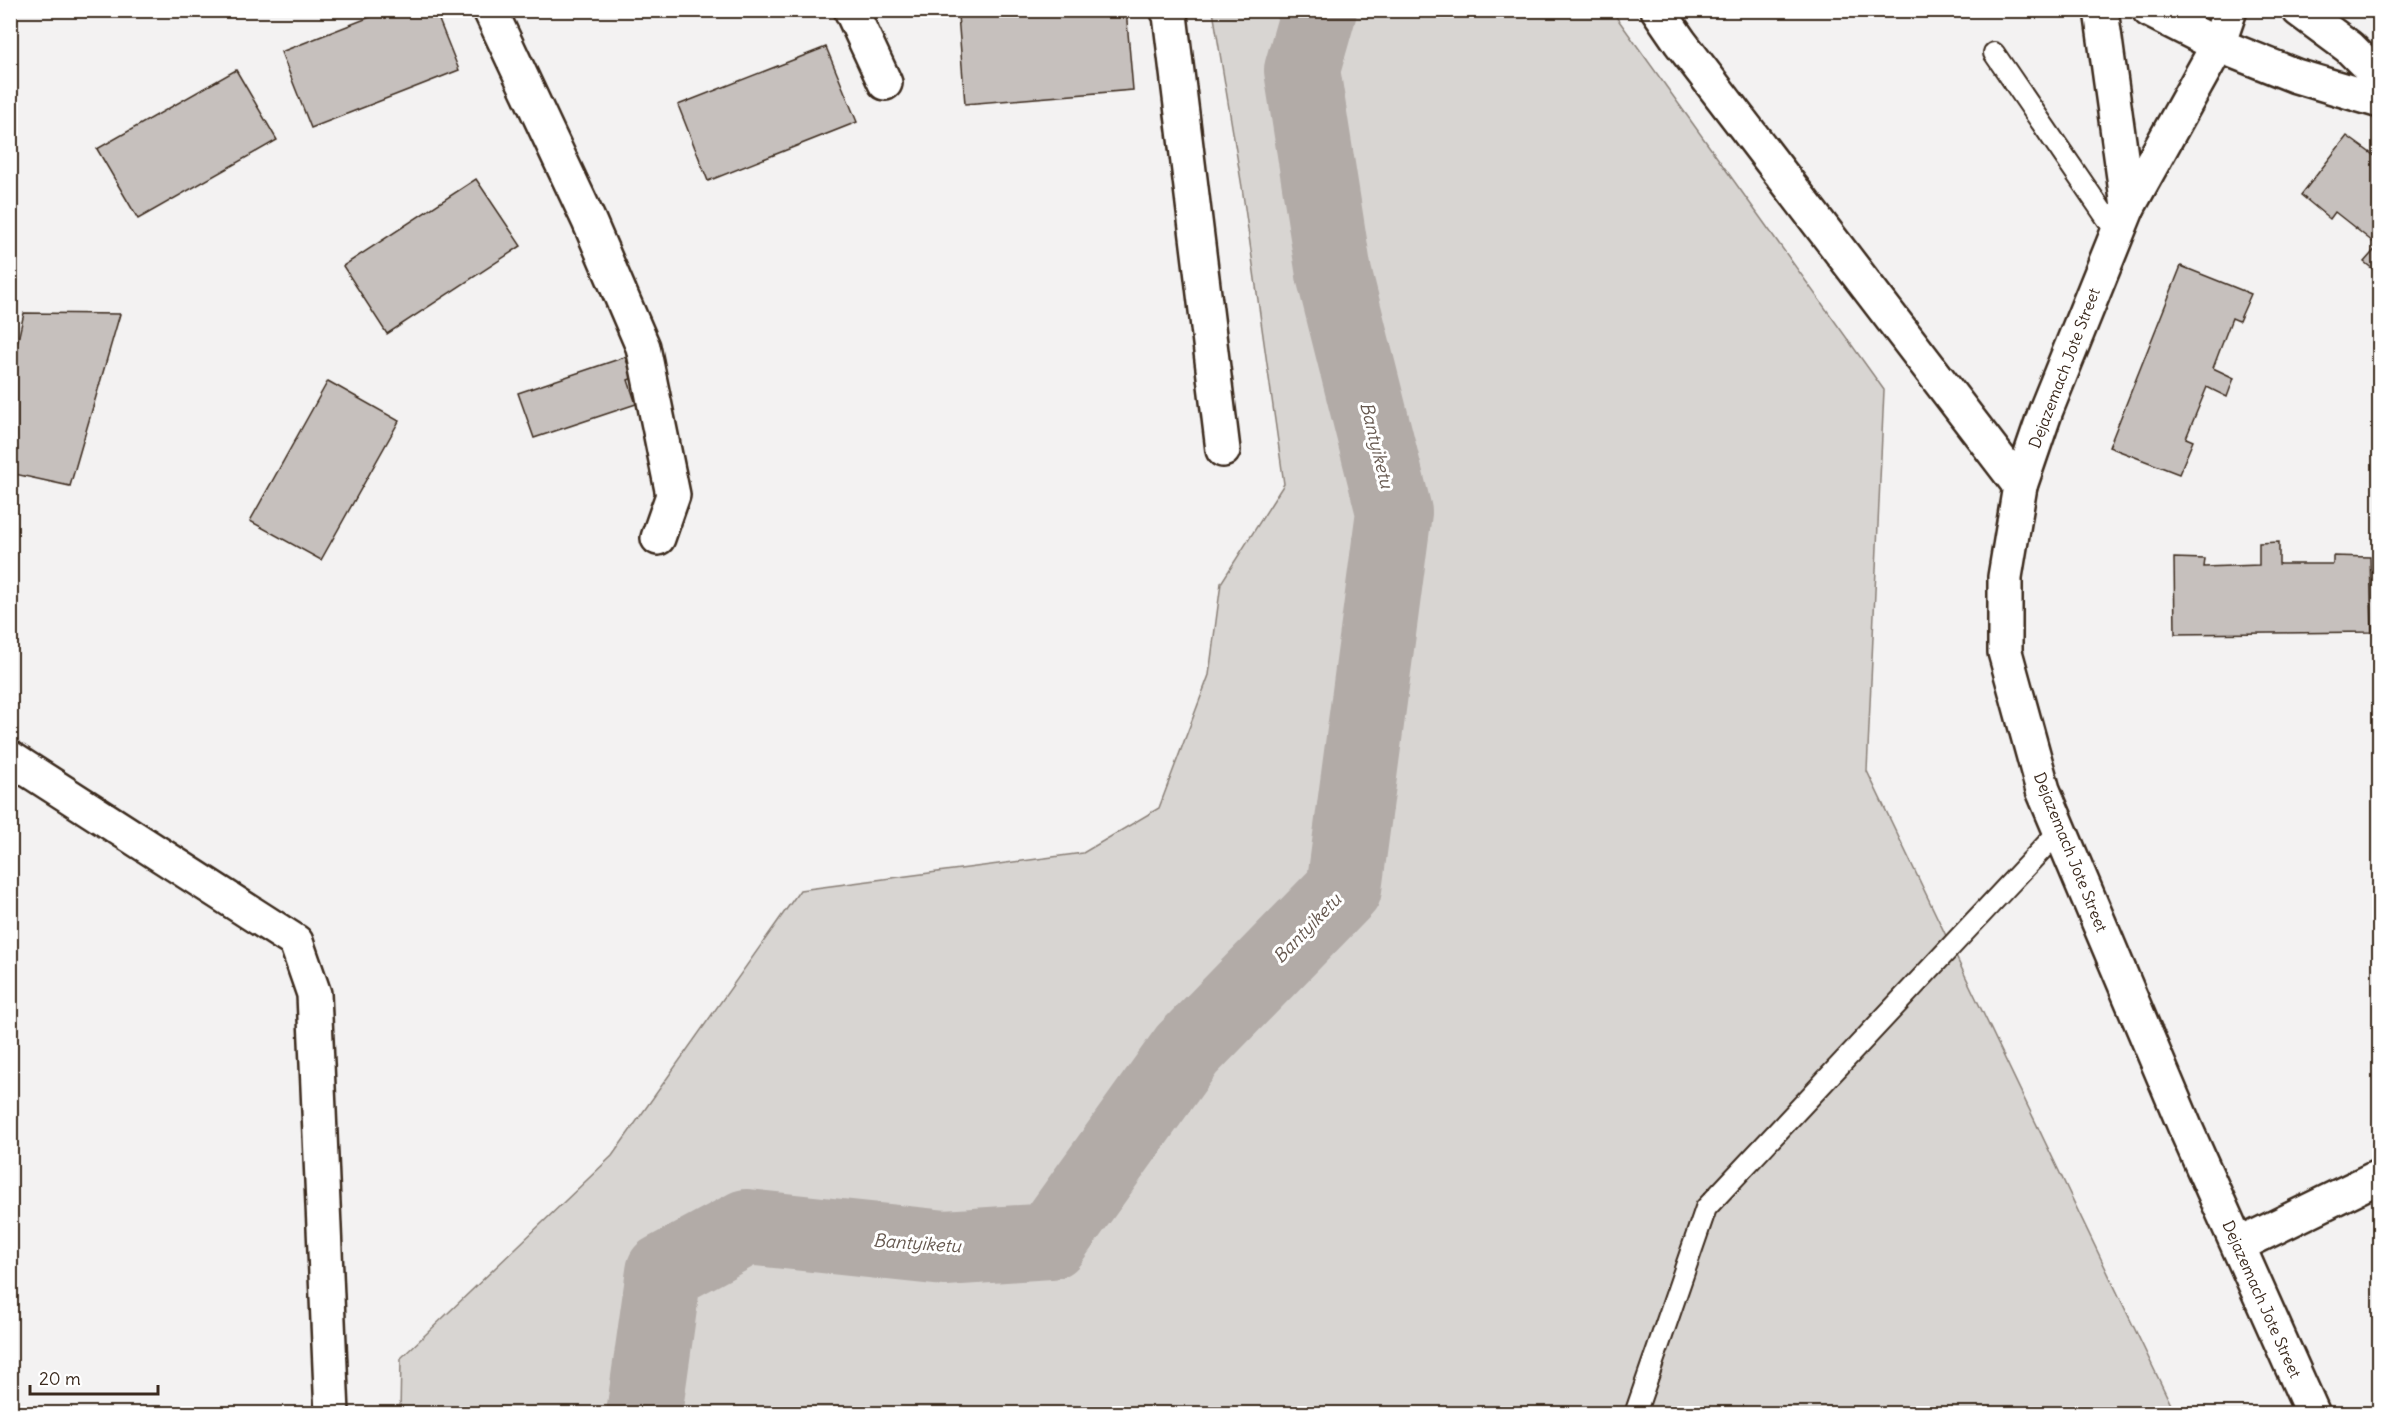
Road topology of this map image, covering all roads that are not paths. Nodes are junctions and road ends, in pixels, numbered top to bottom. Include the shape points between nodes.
1 (490, 10) edge
2 (851, 10) edge
3 (1167, 10) edge
4 (1658, 10) edge
5 (2101, 10) edge
6 (2149, 10) edge
7 (2230, 10) edge
8 (2299, 10) edge
9 (2218, 45) junction
10 (1994, 53) dead end
11 (2379, 78) edge
12 (885, 83) dead end
13 (2379, 101) edge
14 (2123, 220) junction
15 (1223, 450) dead end
16 (2020, 486) junction
17 (658, 538) dead end
18 (10, 758) edge
19 (2060, 830) junction
20 (2379, 1176) edge
21 (2239, 1245) junction
22 (332, 1413) edge
23 (1635, 1413) edge
24 (2313, 1413) edge

1 - 17 main road via 643,347 673,495
2 - 12 main road
3 - 15 main road
4 - 16 main road
5 - 14 main road
6 - 9 main road
7 - 9 main road, Dejazemach Jote Street
8 - 11 main road via 2349,46
9 - 13 main road via 2317,84
9 - 14 main road, Dejazemach Jote Street
10 - 14 lane
14 - 16 main road, Dejazemach Jote Street via 2046,410
16 - 19 main road, Dejazemach Jote Street via 2005,577 2005,652 2043,790
18 - 22 main road via 296,942 314,994
19 - 21 main road, Dejazemach Jote Street
19 - 23 lane via 1706,1208
20 - 21 main road
21 - 24 main road, Dejazemach Jote Street

